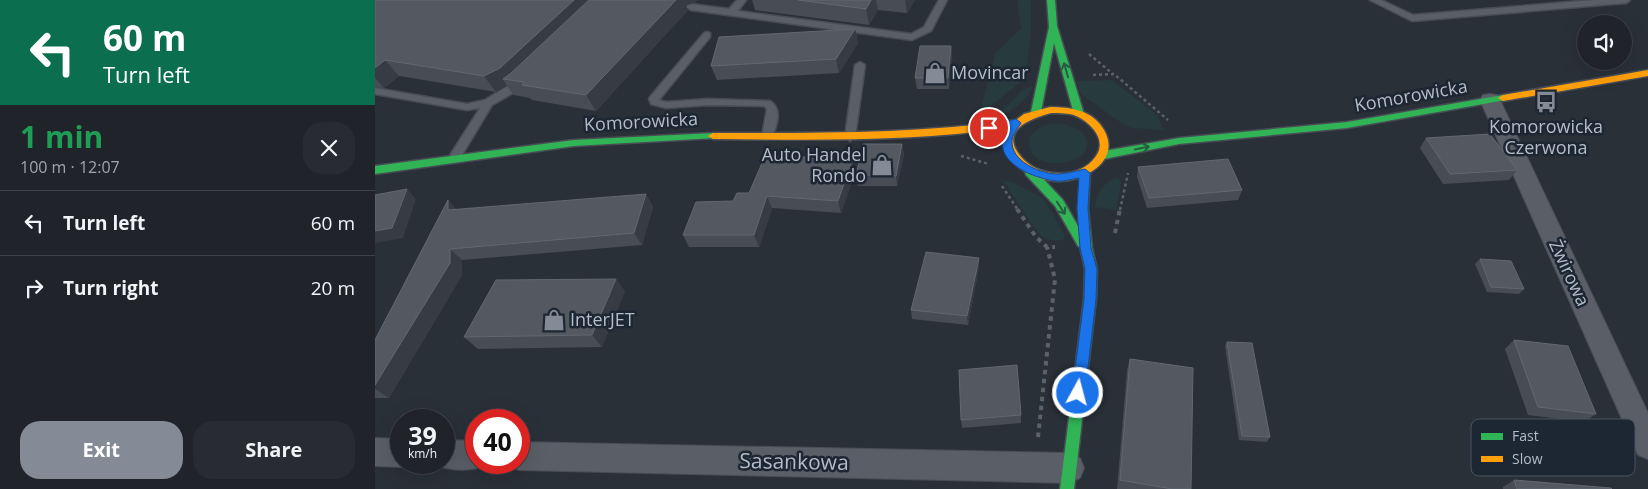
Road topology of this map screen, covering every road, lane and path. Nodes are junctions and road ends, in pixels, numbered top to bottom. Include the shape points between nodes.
1 (742, 0) edge
2 (943, 0) edge
3 (1051, 0) edge
4 (1374, 0) edge
5 (1627, 0) edge
6 (691, 7) dead end
7 (731, 12) junction
8 (1053, 26) junction
9 (707, 35) dead end
10 (1088, 54) dead end
11 (860, 65) dead end
12 (1648, 73) edge
13 (530, 74) edge
14 (1114, 74) dead end
15 (375, 91) edge
16 (1490, 100) junction
17 (488, 103) junction
18 (1036, 112) junction
19 (1079, 114) junction
20 (1016, 123) junction
21 (767, 136) junction
22 (1144, 136) dead end
23 (850, 137) junction
24 (911, 137) junction
25 (1179, 141) junction
26 (948, 142) dead end
27 (1104, 156) junction
28 (455, 157) junction
29 (375, 170) edge
30 (1030, 172) junction
31 (1085, 173) junction
32 (1047, 247) dead end
33 (1086, 248) junction
34 (1648, 445) edge
35 (375, 452) edge
36 (390, 453) edge
37 (530, 456) edge
38 (1034, 467) junction
39 (1068, 478) edge

1 - 7 lane
2 - 7 lane via 928,29 912,37
3 - 8 street
4 - 5 lane via 1413,18
6 - 7 lane
8 - 18 street
19 -> 8 street
9 - 21 lane via 654,99 655,102 667,105 766,103 772,107 773,113
10 - 14 path
11 - 23 lane
12 - 16 street, Komorowicka
13 - 17 lane via 516,87
15 - 17 lane via 467,107
16 - 25 street, Komorowicka via 1347,125
16 - 34 street, Żwirowa
17 - 28 lane
18 - 19 street via 1065,110
18 - 20 street
19 - 27 street via 1105,129
20 - 24 street, Komorowicka via 975,131
20 - 30 street via 1007,140 1009,157
21 - 23 street, Komorowicka
21 - 28 street, Komorowicka via 597,140
22 - 25 street, Komorowicka
23 - 24 street, Komorowicka
24 - 26 street, Komorowicka
27 -> 25 street, Komorowicka
27 - 31 street
28 - 29 street, Komorowicka
30 - 31 street via 1058,178
30 -> 33 street via 1059,203
31 - 33 street
32 - 38 path via 1055,279
33 - 39 street via 1091,269 1090,299
35 - 36 street
37 - 38 street, Sasankowa
38 - 39 street, Sasankowa

